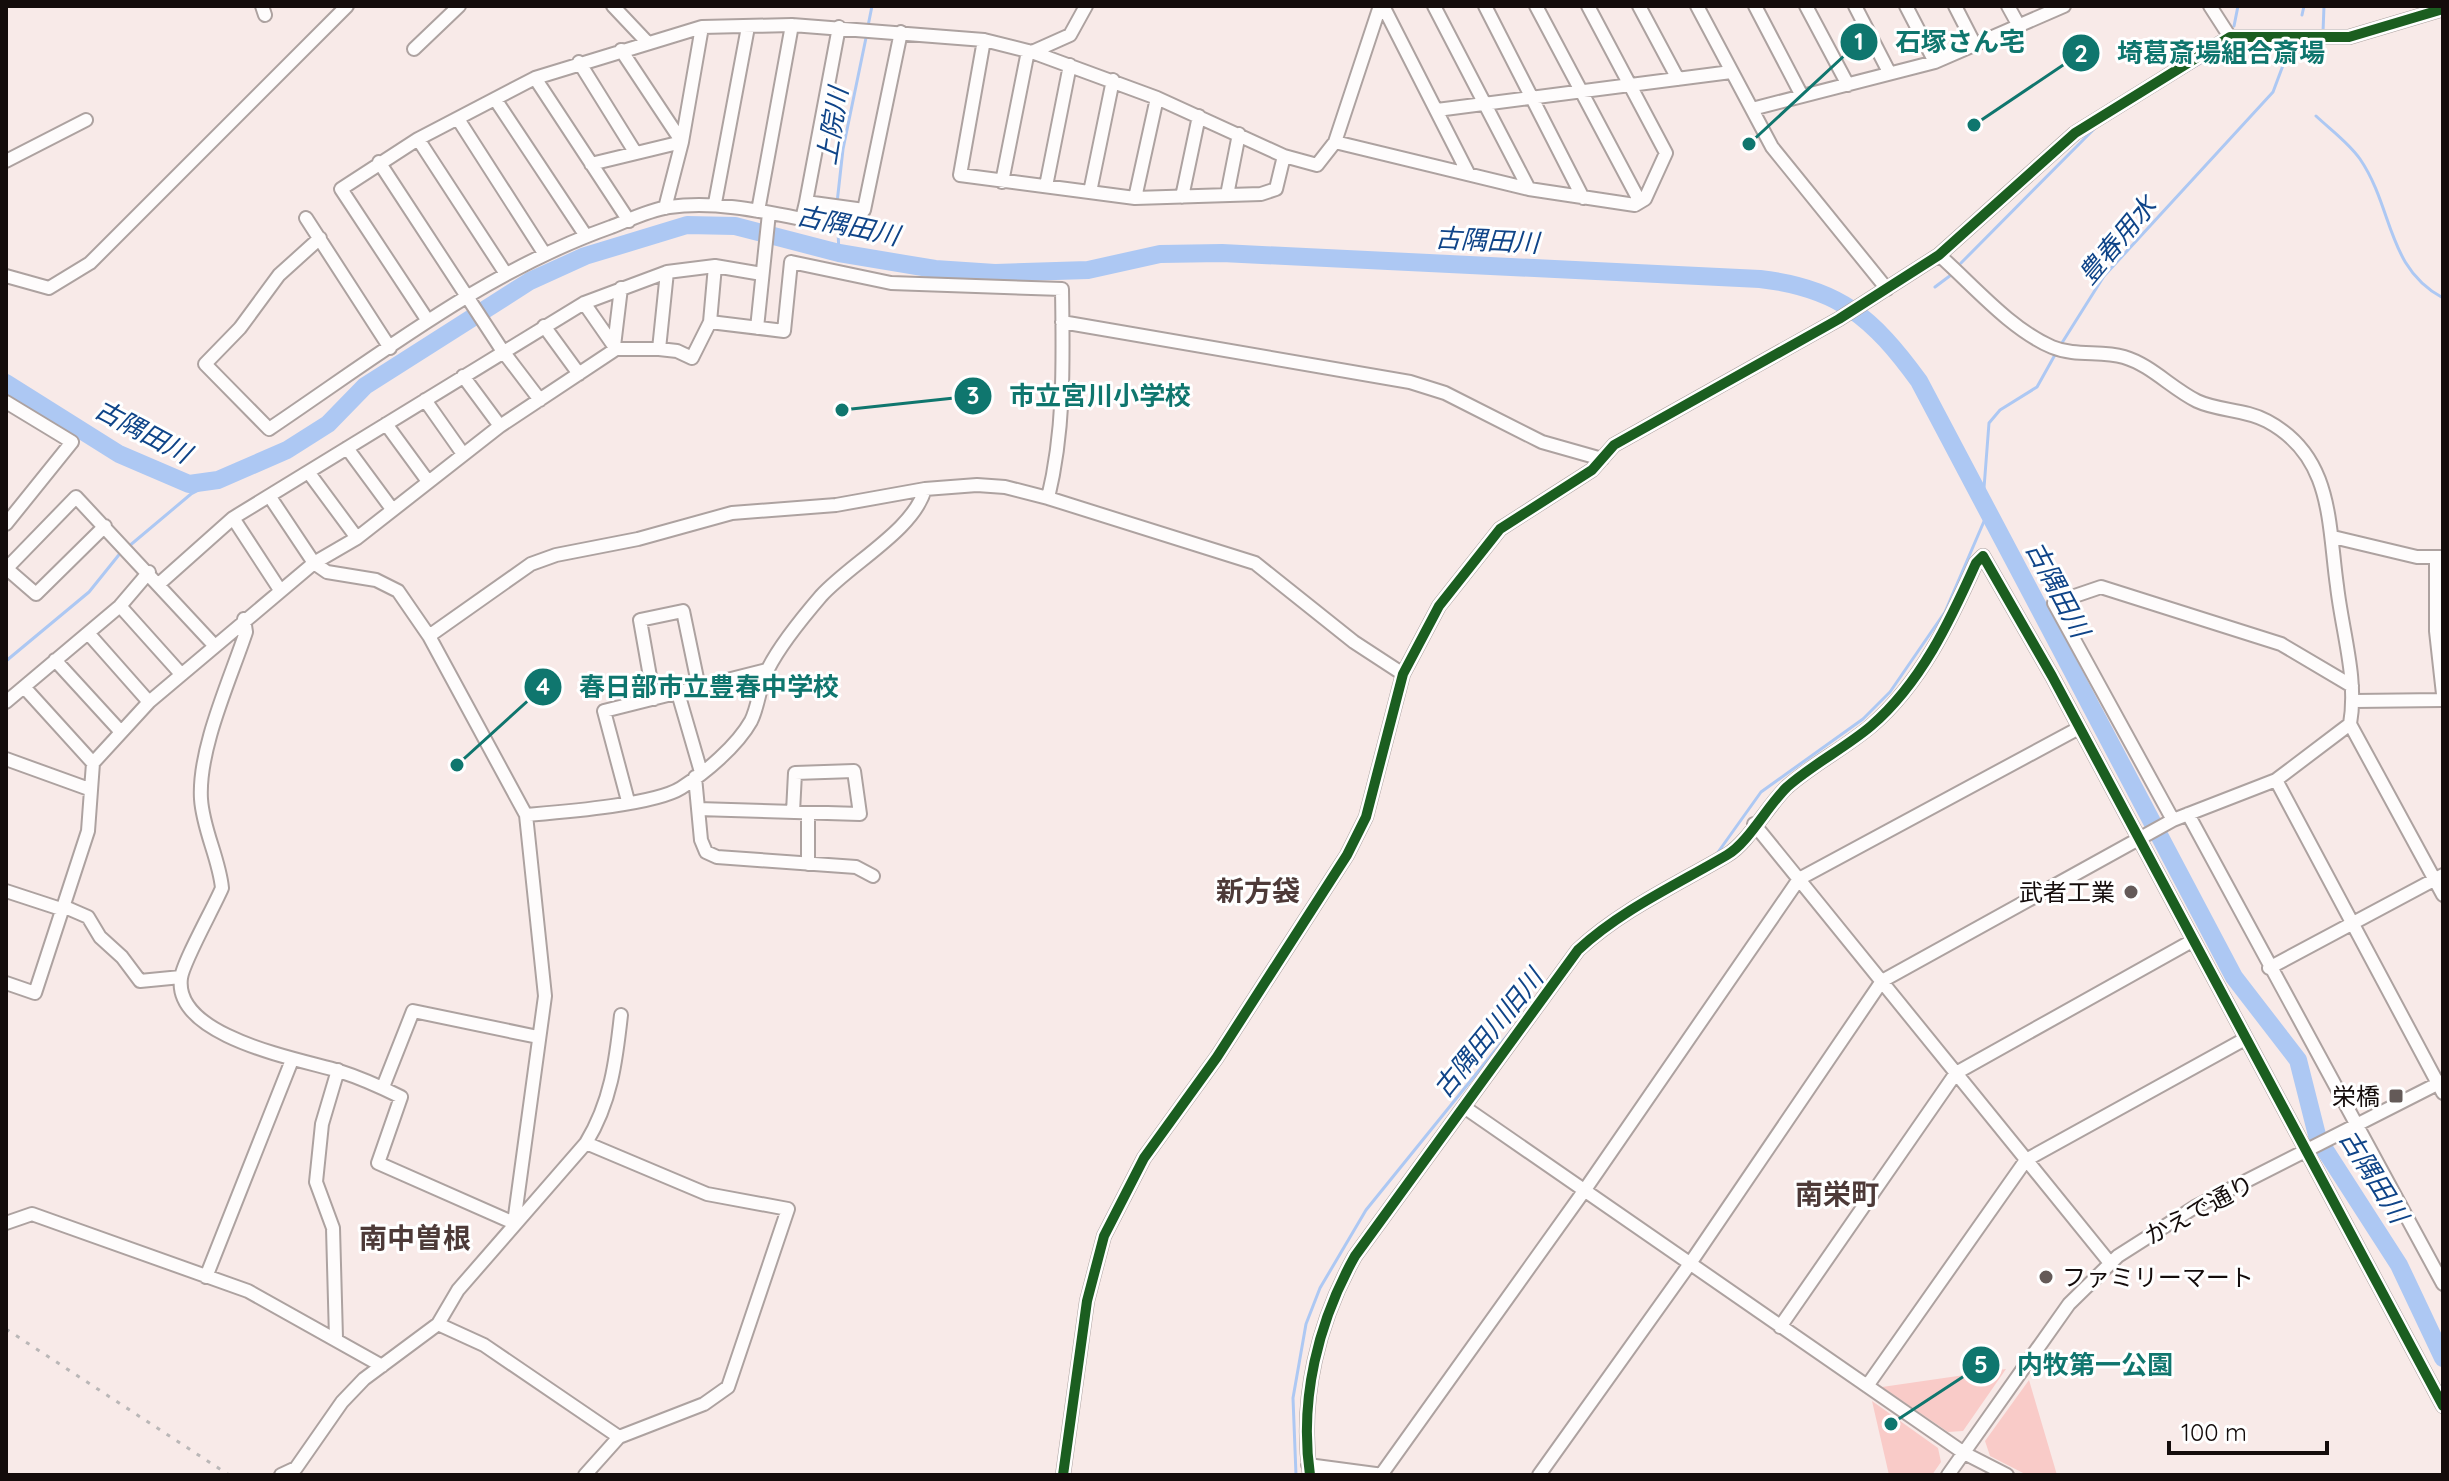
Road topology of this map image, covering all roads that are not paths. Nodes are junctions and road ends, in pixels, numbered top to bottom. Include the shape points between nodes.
1 (347, 6) edge
2 (459, 6) edge
3 (613, 6) edge
4 (1086, 6) edge
5 (1381, 6) edge
6 (1434, 6) edge
7 (1485, 6) edge
8 (1536, 6) edge
9 (1588, 6) edge
10 (1639, 6) edge
11 (1697, 6) edge
12 (1755, 6) edge
13 (1806, 6) edge
14 (1855, 6) edge
15 (1906, 6) edge
16 (1955, 6) edge
17 (2008, 6) edge
18 (2210, 6) edge
19 (2061, 7) edge
20 (2443, 9) edge
21 (792, 25) junction
22 (2019, 26) junction
23 (702, 27) junction
24 (748, 27) junction
25 (839, 27) junction
26 (901, 32) junction
27 (2230, 37) junction
28 (984, 40) junction
29 (647, 42) junction
30 (1975, 45) junction
31 (414, 49) dead end
32 (621, 50) junction
33 (1030, 52) junction
34 (579, 62) junction
35 (1935, 62) junction
36 (1070, 65) junction
37 (1731, 72) junction
38 (1889, 72) junction
39 (535, 78) junction
40 (1678, 79) junction
41 (1113, 80) junction
42 (1848, 85) junction
43 (1630, 86) junction
44 (1582, 92) junction
45 (1802, 96) junction
46 (1157, 98) junction
47 (1534, 98) junction
48 (495, 99) junction
49 (1486, 104) junction
50 (1752, 109) junction
51 (1437, 110) junction
52 (1199, 116) junction
53 (458, 119) junction
54 (86, 120) dead end
55 (1239, 134) junction
56 (418, 139) junction
57 (682, 142) junction
58 (1335, 142) junction
59 (635, 152) junction
60 (1284, 156) junction
61 (6, 161) edge
62 (379, 162) junction
63 (591, 164) junction
64 (1468, 173) junction
65 (1002, 182) junction
66 (1046, 186) junction
67 (1529, 189) junction
68 (1090, 192) junction
69 (1227, 195) junction
70 (1182, 197) junction
71 (1135, 198) junction
72 (1583, 198) junction
73 (806, 202) junction
74 (1640, 202) junction
75 (715, 203) junction
76 (665, 208) junction
77 (763, 212) junction
78 (306, 218) dead end
79 (629, 221) junction
80 (586, 236) junction
81 (320, 238) junction
82 (544, 253) junction
83 (1939, 255) junction
84 (715, 266) junction
85 (667, 272) junction
86 (506, 274) junction
87 (762, 274) junction
88 (6, 276) edge
89 (621, 288) junction
90 (1887, 289) junction
91 (469, 299) junction
92 (584, 303) junction
93 (428, 321) junction
94 (710, 322) junction
95 (1062, 322) junction
96 (544, 326) junction
97 (757, 328) junction
98 (390, 348) junction
99 (615, 348) junction
100 (659, 349) junction
101 (502, 350) junction
102 (579, 374) junction
103 (463, 376) junction
104 (425, 400) junction
105 (540, 400) junction
106 (6, 402) edge
107 (386, 424) junction
108 (500, 426) junction
109 (347, 448) junction
110 (463, 454) junction
111 (1602, 459) junction
112 (309, 473) junction
113 (427, 480) junction
114 (925, 489) junction
115 (270, 497) junction
116 (1048, 498) junction
117 (392, 509) junction
118 (233, 518) junction
119 (6, 524) edge
120 (105, 526) junction
121 (2333, 537) junction
122 (357, 538) junction
123 (2439, 557) edge
124 (314, 563) junction
125 (6, 568) edge
126 (149, 572) junction
127 (160, 583) junction
128 (280, 590) junction
129 (120, 606) junction
130 (244, 619) junction
131 (88, 633) junction
132 (429, 636) junction
133 (213, 644) junction
134 (55, 660) junction
135 (767, 670) junction
136 (181, 674) junction
137 (1403, 674) junction
138 (2352, 686) junction
139 (24, 687) junction
140 (699, 688) junction
141 (678, 693) junction
142 (2443, 697) edge
143 (654, 699) junction
144 (2354, 701) junction
145 (6, 702) edge
146 (149, 702) junction
147 (2350, 724) junction
148 (2079, 728) junction
149 (121, 732) junction
150 (6, 759) edge
151 (93, 763) junction
152 (698, 775) junction
153 (2276, 780) junction
154 (89, 789) junction
155 (628, 801) junction
156 (698, 809) junction
157 (793, 812) junction
158 (808, 813) junction
159 (2188, 814) junction
160 (526, 815) junction
161 (2173, 820) junction
162 (1754, 824) junction
163 (2143, 837) junction
164 (808, 864) junction
165 (873, 876) dead end
166 (2439, 878) edge
167 (1799, 879) junction
168 (6, 891) edge
169 (2443, 895) edge
170 (64, 909) junction
171 (2350, 925) junction
172 (2192, 941) junction
173 (2269, 968) junction
174 (181, 977) junction
175 (1882, 981) junction
176 (6, 983) edge
177 (621, 1015) dead end
178 (538, 1037) junction
179 (2245, 1039) junction
180 (292, 1060) junction
181 (338, 1070) junction
182 (1956, 1073) junction
183 (2441, 1086) edge
184 (383, 1087) junction
185 (1464, 1107) junction
186 (2355, 1128) junction
187 (586, 1143) junction
188 (2310, 1152) junction
189 (2026, 1160) junction
190 (1584, 1191) junction
191 (6, 1223) edge
192 (514, 1223) junction
193 (2110, 1263) junction
194 (1689, 1265) junction
195 (206, 1277) junction
196 (2443, 1284) edge
197 (438, 1324) junction
198 (1780, 1327) junction
199 (336, 1338) junction
200 (382, 1366) junction
201 (1867, 1386) junction
202 (2443, 1406) edge
203 (619, 1437) junction
204 (1964, 1453) junction
205 (1309, 1470) edge
206 (281, 1475) edge
207 (585, 1475) edge
208 (1063, 1475) edge
209 (1382, 1475) edge
210 (1539, 1475) edge
211 (1948, 1475) edge
212 (2007, 1475) edge

1 - 88 street via 90,263 49,288
2 - 31 street
3 - 29 street
4 - 33 street via 1070,35
5 - 51 street
5 - 58 street
6 - 49 street
7 - 47 street
8 - 44 street
9 - 43 street
10 - 40 street
11 - 37 street
12 - 45 street
13 - 42 street
14 - 38 street
15 - 35 street
16 - 30 street
17 - 22 street
18 - 27 street
19 - 22 street
20 - 27 street via 2349,37
21 - 24 street
21 - 25 street
21 - 77 street
22 - 30 street
23 - 24 street
23 - 29 street
23 - 57 street
24 - 75 street
25 - 26 street
25 - 73 street
26 - 28 street
26 - 73 street via 864,210
27 - 83 street via 2075,133
28 - 33 street
28 - 65 street via 960,175
29 - 32 street
30 - 35 street
32 - 34 street
32 - 57 street
33 - 36 street
33 - 65 street
34 - 39 street
34 - 59 street
35 - 38 street
36 - 41 street
36 - 66 street
37 - 40 street
37 - 50 street
38 - 42 street
39 - 48 street
39 - 63 street
40 - 43 street
41 - 46 street
41 - 68 street
42 - 45 street
43 - 44 street
43 - 74 street via 1666,153
44 - 47 street
44 - 74 street
45 - 50 street
46 - 52 street
46 - 71 street
47 - 49 street
47 - 72 street
48 - 53 street
48 - 80 street
49 - 51 street
49 - 67 street
50 - 90 street via 1772,147
51 - 64 street
52 - 55 street
52 - 70 street
53 - 56 street
53 - 82 street
54 - 61 street
55 - 60 street
55 - 69 street
56 - 62 street
56 - 86 street
57 - 59 street
57 - 76 street
58 - 60 street via 1317,165
58 - 64 street
59 - 63 street
60 - 69 street via 1276,189
62 - 91 street
62 - 93 street via 341,189
63 - 79 street
64 - 67 street
65 - 66 street
66 - 68 street
67 - 72 street
68 - 71 street
69 - 70 street
70 - 71 street
72 - 74 street
73 - 77 street via 802,219
75 - 76 street
75 - 77 street
76 - 79 street
77 - 87 street
78 - 81 street
79 - 80 street
80 - 82 street
81 - 98 street
81 - 98 street via 279,275 205,364 269,429
82 - 86 street
83 - 90 street
83 - 121 street via 2039,340 2075,355 2121,356 2199,402 2253,415 2283,432 2313,466
84 - 85 street
84 - 87 street
84 - 94 street
85 - 89 street
85 - 100 street
86 - 91 street
87 - 97 street
89 - 92 street
89 - 99 street
90 - 111 street via 1614,445
91 - 93 street
91 - 101 street
92 - 96 street
92 - 99 street
93 - 98 street
94 - 97 street
94 - 100 street via 692,358
95 - 97 street via 1062,289 891,283 791,262 784,331
95 - 111 street via 1410,382 1445,393 1542,442
95 - 116 street via 1059,453
96 - 101 street
96 - 102 street
99 - 100 street
99 - 102 street
101 - 103 street
101 - 105 street
102 - 105 street
103 - 104 street
103 - 108 street
104 - 107 street
104 - 110 street
105 - 108 street
106 - 119 street via 72,442
107 - 109 street
107 - 113 street
108 - 110 street
109 - 112 street
109 - 117 street
110 - 113 street
111 - 137 street via 1500,529 1480,550 1439,606
112 - 115 street
112 - 122 street
113 - 117 street
114 - 116 street via 1005,487
114 - 132 street via 836,505 732,513 556,555 531,564
114 - 135 street via 913,515 820,597
115 - 118 street
115 - 124 street
116 - 137 street via 1255,563
117 - 122 street
118 - 127 street
118 - 128 street
120 - 125 street via 36,594
120 - 125 street via 76,497
120 - 126 street
121 - 123 street via 2417,557
121 - 138 street
122 - 124 street
123 - 142 street via 2436,631
124 - 128 street
124 - 132 street via 327,572 376,580 398,591
126 - 127 street
126 - 129 street
127 - 133 street
128 - 130 street
129 - 131 street
129 - 136 street
130 - 133 street
130 - 174 street via 246,632 205,757 201,797 222,888
131 - 134 street
131 - 146 street
132 - 160 street
133 - 136 street
134 - 139 street
134 - 149 street
135 - 140 street
135 - 152 street via 750,722
136 - 146 street
137 - 208 street via 1366,817 1347,855 1217,1057 1144,1158 1104,1236 1087,1301
138 - 144 street
138 - 161 street via 2281,644 2101,587 2054,603
139 - 145 street
139 - 151 street
140 - 141 street
140 - 143 street via 683,611 640,620
141 - 143 street
141 - 152 street
142 - 144 street
143 - 155 street via 604,711
144 - 147 street
146 - 149 street
147 - 153 street
147 - 166 street
148 - 162 street via 1990,564 1980,557 1951,620 1910,683 1873,724 1789,785
148 - 163 street
148 - 167 street
149 - 151 street
150 - 154 street
151 - 154 street
152 - 155 street via 679,790
152 - 156 street
153 - 159 street
153 - 171 street
154 - 170 street via 88,831
155 - 160 street
156 - 157 street
156 - 164 street via 706,852
157 - 158 street
157 - 158 street via 795,773 854,771 860,814
158 - 164 street
159 - 161 street
159 - 173 street
160 - 178 street via 545,996
161 - 163 street
162 - 167 street
162 - 185 street via 1730,854 1596,933 1578,950
163 - 172 street
163 - 175 street
164 - 165 street via 856,867
166 - 169 street
166 - 171 street
167 - 175 street
167 - 190 street
168 - 170 street
170 - 174 street via 88,917 140,981
170 - 176 street via 35,993
171 - 173 street
171 - 183 street
172 - 179 street
172 - 182 street
173 - 186 street
174 - 180 street via 188,1007 198,1018 219,1032
175 - 182 street
175 - 194 street
177 - 187 street via 614,1081
178 - 184 street via 413,1011
178 - 192 street
179 - 188 street
179 - 189 street
180 - 181 street
180 - 195 street
181 - 184 street
181 - 199 street via 322,1124 316,1182 333,1228
182 - 189 street
182 - 198 street
183 - 186 street, かえで通り
184 - 192 street via 401,1097 378,1163
185 - 190 street
185 - 205 street via 1337,1288 1311,1380
186 - 188 street, かえで通り
186 - 196 street
187 - 192 street
187 - 203 street via 707,1194 788,1209 728,1387 704,1404
188 - 193 street, かえで通り via 2183,1214
188 - 202 street
189 - 193 street
189 - 201 street
190 - 194 street
190 - 209 street
191 - 195 street via 32,1214
192 - 197 street via 458,1290
193 - 204 street, かえで通り via 2062,1312
194 - 198 street
194 - 210 street
195 - 199 street via 248,1291
197 - 200 street
197 - 203 street via 484,1345
198 - 201 street
199 - 200 street
200 - 206 street via 342,1402 296,1468
201 - 204 street
203 - 207 street
204 - 211 street, かえで通り
204 - 212 street
205 - 209 street

